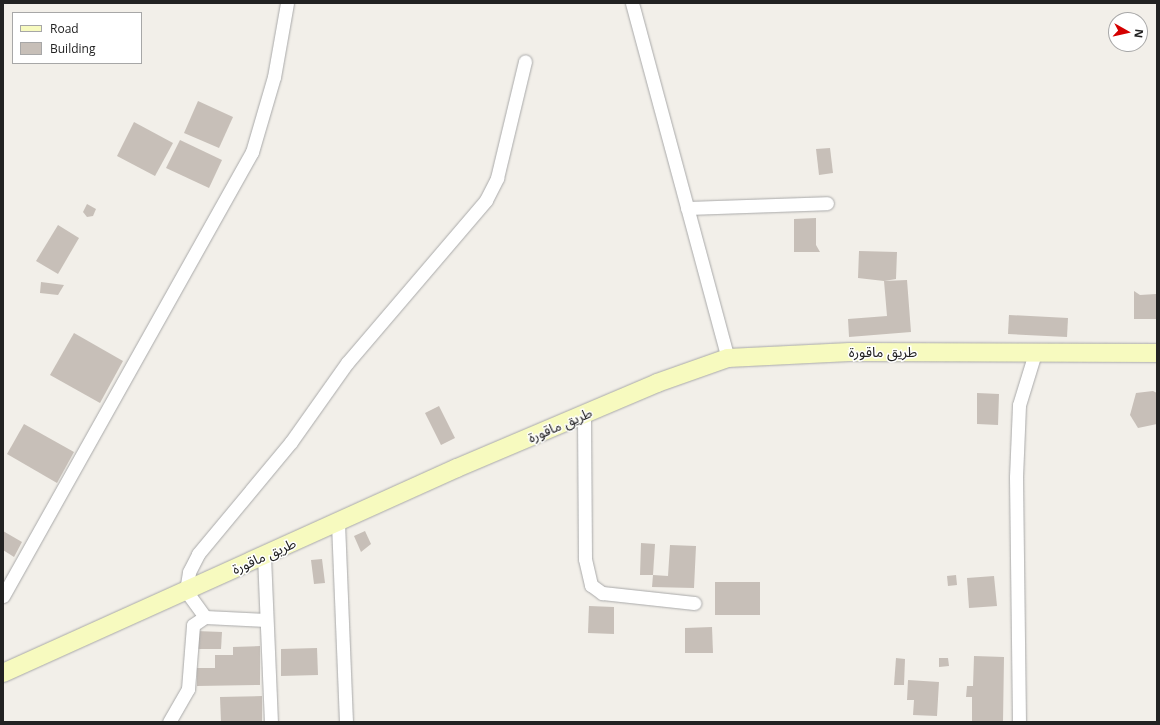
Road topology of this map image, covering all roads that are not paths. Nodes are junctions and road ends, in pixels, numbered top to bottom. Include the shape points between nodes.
1 (287, 3) edge
2 (632, 3) edge
3 (525, 61) dead end
4 (827, 203) dead end
5 (687, 208) junction
6 (1036, 353) junction
7 (1157, 353) edge
8 (728, 358) junction
9 (584, 416) junction
10 (338, 523) junction
11 (264, 556) junction
12 (186, 592) junction
13 (3, 596) edge
14 (694, 603) dead end
15 (205, 617) junction
16 (266, 620) junction
17 (3, 673) edge
18 (169, 722) edge
19 (271, 722) edge
20 (346, 722) edge
21 (1019, 722) edge

1 - 13 street via 274,77 252,152
2 - 5 street
3 - 12 street via 497,178 486,200 348,363 291,442 198,554 189,572
4 - 5 street
5 - 8 street
6 - 7 street, طريق ماقورة
6 - 8 street, طريق ماقورة via 850,352
6 - 21 street via 1023,386 1018,441
8 - 9 street, طريق ماقورة via 657,383
9 - 10 street, طريق ماقورة
9 - 14 street via 585,559 591,585 602,593
10 - 11 street, طريق ماقورة
10 - 20 street
11 - 12 street, طريق ماقورة
11 - 16 street
12 - 15 street
12 - 17 street, طريق ماقورة
15 - 16 street
15 - 18 street via 193,625 188,689
16 - 19 street

